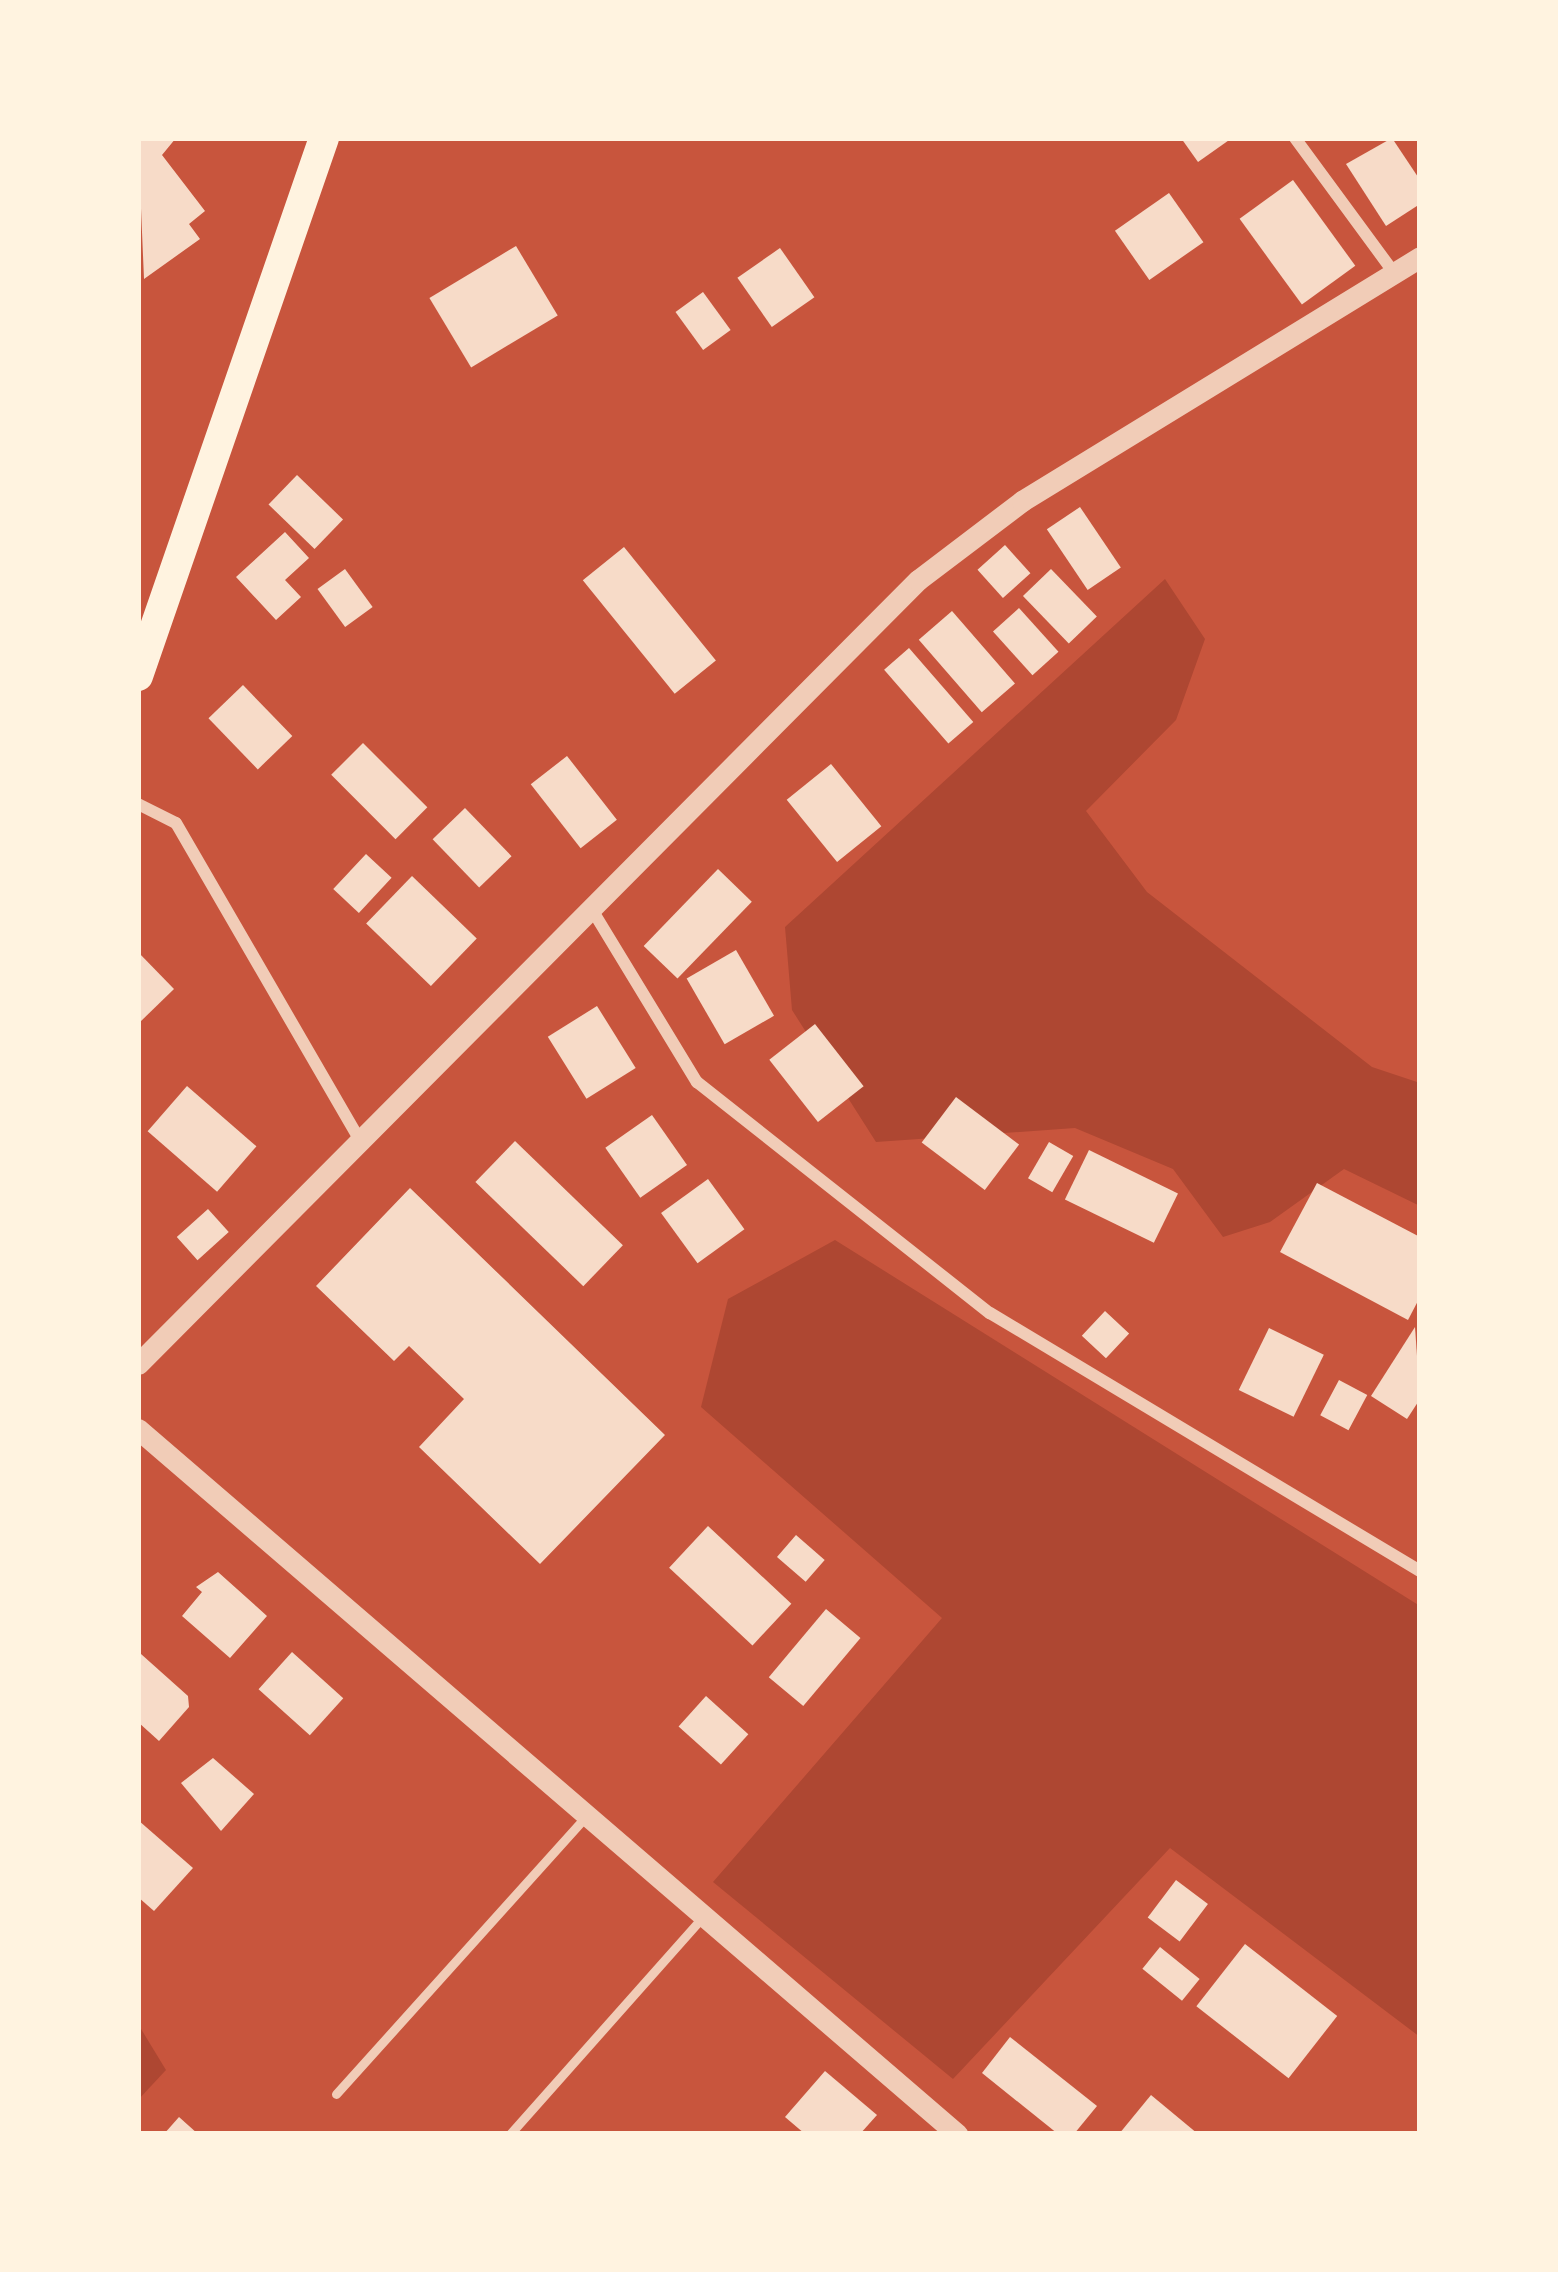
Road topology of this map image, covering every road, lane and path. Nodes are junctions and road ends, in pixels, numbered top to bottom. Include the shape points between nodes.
1 (324, 138) edge
2 (1295, 138) edge
3 (1420, 257) edge
4 (1394, 273) junction
5 (138, 676) edge
6 (138, 804) edge
7 (591, 908) junction
8 (360, 1140) junction
9 (138, 1364) edge
10 (138, 1429) edge
11 (1420, 1571) edge
12 (587, 1816) junction
13 (704, 1916) junction
14 (336, 2094) dead end
15 (942, 2130) edge
16 (510, 2134) edge

1 - 5 main road
2 - 4 street
3 - 4 street
4 - 7 street via 1022,501 918,580
6 - 8 street via 176,823
7 - 8 street
7 - 11 street via 697,1082 989,1313
8 - 9 street
10 - 12 street
12 - 13 street
12 - 14 lane
13 - 15 street
13 - 16 lane

